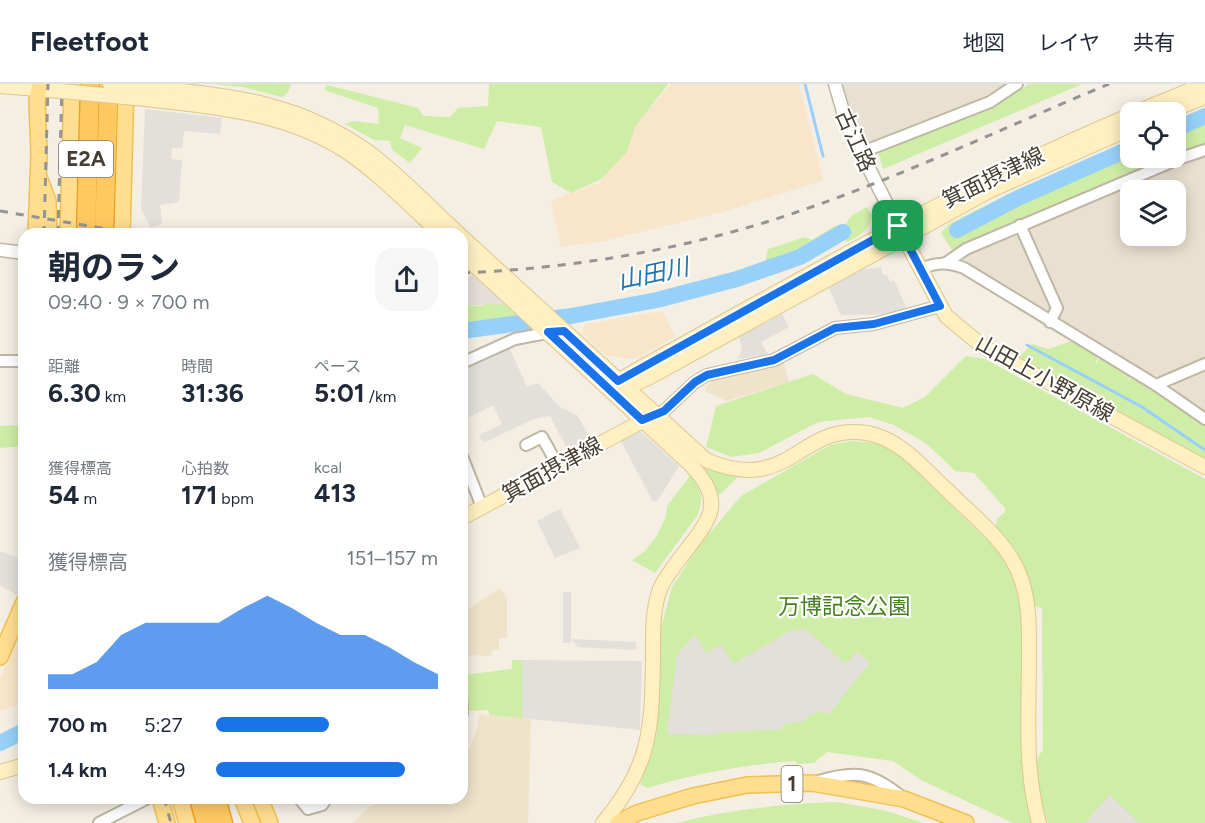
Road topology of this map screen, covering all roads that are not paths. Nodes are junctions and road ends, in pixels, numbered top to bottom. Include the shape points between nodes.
1 (90, 84) edge
2 (109, 84) edge
3 (126, 84) edge
4 (835, 84) edge
5 (1017, 84) edge
6 (1205, 84) edge
7 (0, 86) edge
8 (40, 87) edge
9 (67, 87) edge
10 (145, 93) junction
11 (1205, 96) edge
12 (1161, 102) edge
13 (1186, 104) edge
14 (1120, 120) edge
15 (1120, 133) edge
16 (1205, 150) edge
17 (860, 153) junction
18 (39, 171) junction
19 (1020, 225) junction
20 (36, 228) edge
21 (49, 228) edge
22 (68, 228) edge
23 (86, 228) edge
24 (104, 228) edge
25 (122, 228) edge
26 (434, 228) edge
27 (453, 228) edge
28 (901, 231) junction
29 (468, 242) edge
30 (0, 250) edge
31 (18, 252) edge
32 (468, 259) edge
33 (946, 263) junction
34 (921, 269) junction
35 (940, 306) junction
36 (1050, 321) junction
37 (554, 329) junction
38 (468, 360) edge
39 (0, 361) edge
40 (18, 361) edge
41 (1205, 364) edge
42 (1156, 385) junction
43 (619, 387) junction
44 (649, 418) junction
45 (1205, 419) edge
46 (526, 445) dead end
47 (558, 466) junction
48 (1205, 467) edge
49 (468, 484) edge
50 (482, 507) junction
51 (468, 515) edge
52 (18, 616) edge
53 (0, 657) edge
54 (18, 767) edge
55 (0, 772) edge
56 (136, 804) edge
57 (162, 804) edge
58 (201, 804) edge
59 (218, 804) edge
60 (238, 804) edge
61 (244, 804) edge
62 (262, 804) edge
63 (303, 804) edge
64 (323, 804) edge
65 (99, 823) edge
66 (167, 823) edge
67 (206, 823) edge
68 (223, 823) edge
69 (243, 823) edge
70 (252, 823) edge
71 (270, 823) edge
72 (603, 823) edge
73 (618, 823) edge
74 (966, 823) edge
75 (1039, 823) edge

1 - 23 highway, E2A
2 - 10 main road, bridge
2 - 24 highway, E2A
3 - 25 main road
4 - 17 street, 古江路
5 - 17 street via 990,102
6 - 12 main road
7 - 8 main road
8 - 9 main road
8 - 18 main road
9 - 10 main road, bridge
9 - 22 main road
10 - 26 main road via 265,116 321,137 360,162
10 - 27 main road via 268,103 330,128 367,152
11 - 13 main road
14 - 28 main road, 箕面摂津線 via 1042,152
15 - 28 main road, 箕面摂津線
16 - 19 street
17 - 28 street, 古江路
18 - 20 main road
18 - 21 main road via 48,201
19 - 33 street via 966,249
19 - 36 street via 1057,308
28 - 34 main road, 山田上小野原線
28 - 43 main road, 箕面摂津線
29 - 37 main road via 546,314
30 - 31 street
32 - 37 main road via 531,316
33 - 34 street via 936,262
33 - 36 street via 964,268
34 - 35 main road, 山田上小野原線
35 - 44 street via 874,324 835,328 774,360 707,375 664,411
35 - 48 main road, 山田上小野原線 via 954,324 998,357
36 - 42 street
37 - 38 street via 515,339
37 - 43 main road
39 - 40 street
41 - 42 street
42 - 45 street
43 - 44 main road
44 - 47 main road, 箕面摂津線
44 - 72 main road via 701,476 711,508 706,522 660,590 654,608 650,739 627,792
44 - 75 main road via 706,460 747,472 772,468 831,435 858,432 884,438 909,454 1002,545 1018,571 1027,600 1029,778
46 - 47 street via 542,437
47 - 50 main road, 箕面摂津線
49 - 50 street
50 - 51 main road, 箕面摂津線
52 - 53 main road
54 - 55 main road
56 - 65 street
57 - 66 main road
58 - 67 highway
59 - 68 highway
60 - 69 main road
61 - 70 main road
62 - 71 main road
63 - 64 street via 308,809
73 - 74 main road, 1 via 693,796 747,785 812,783 904,799

